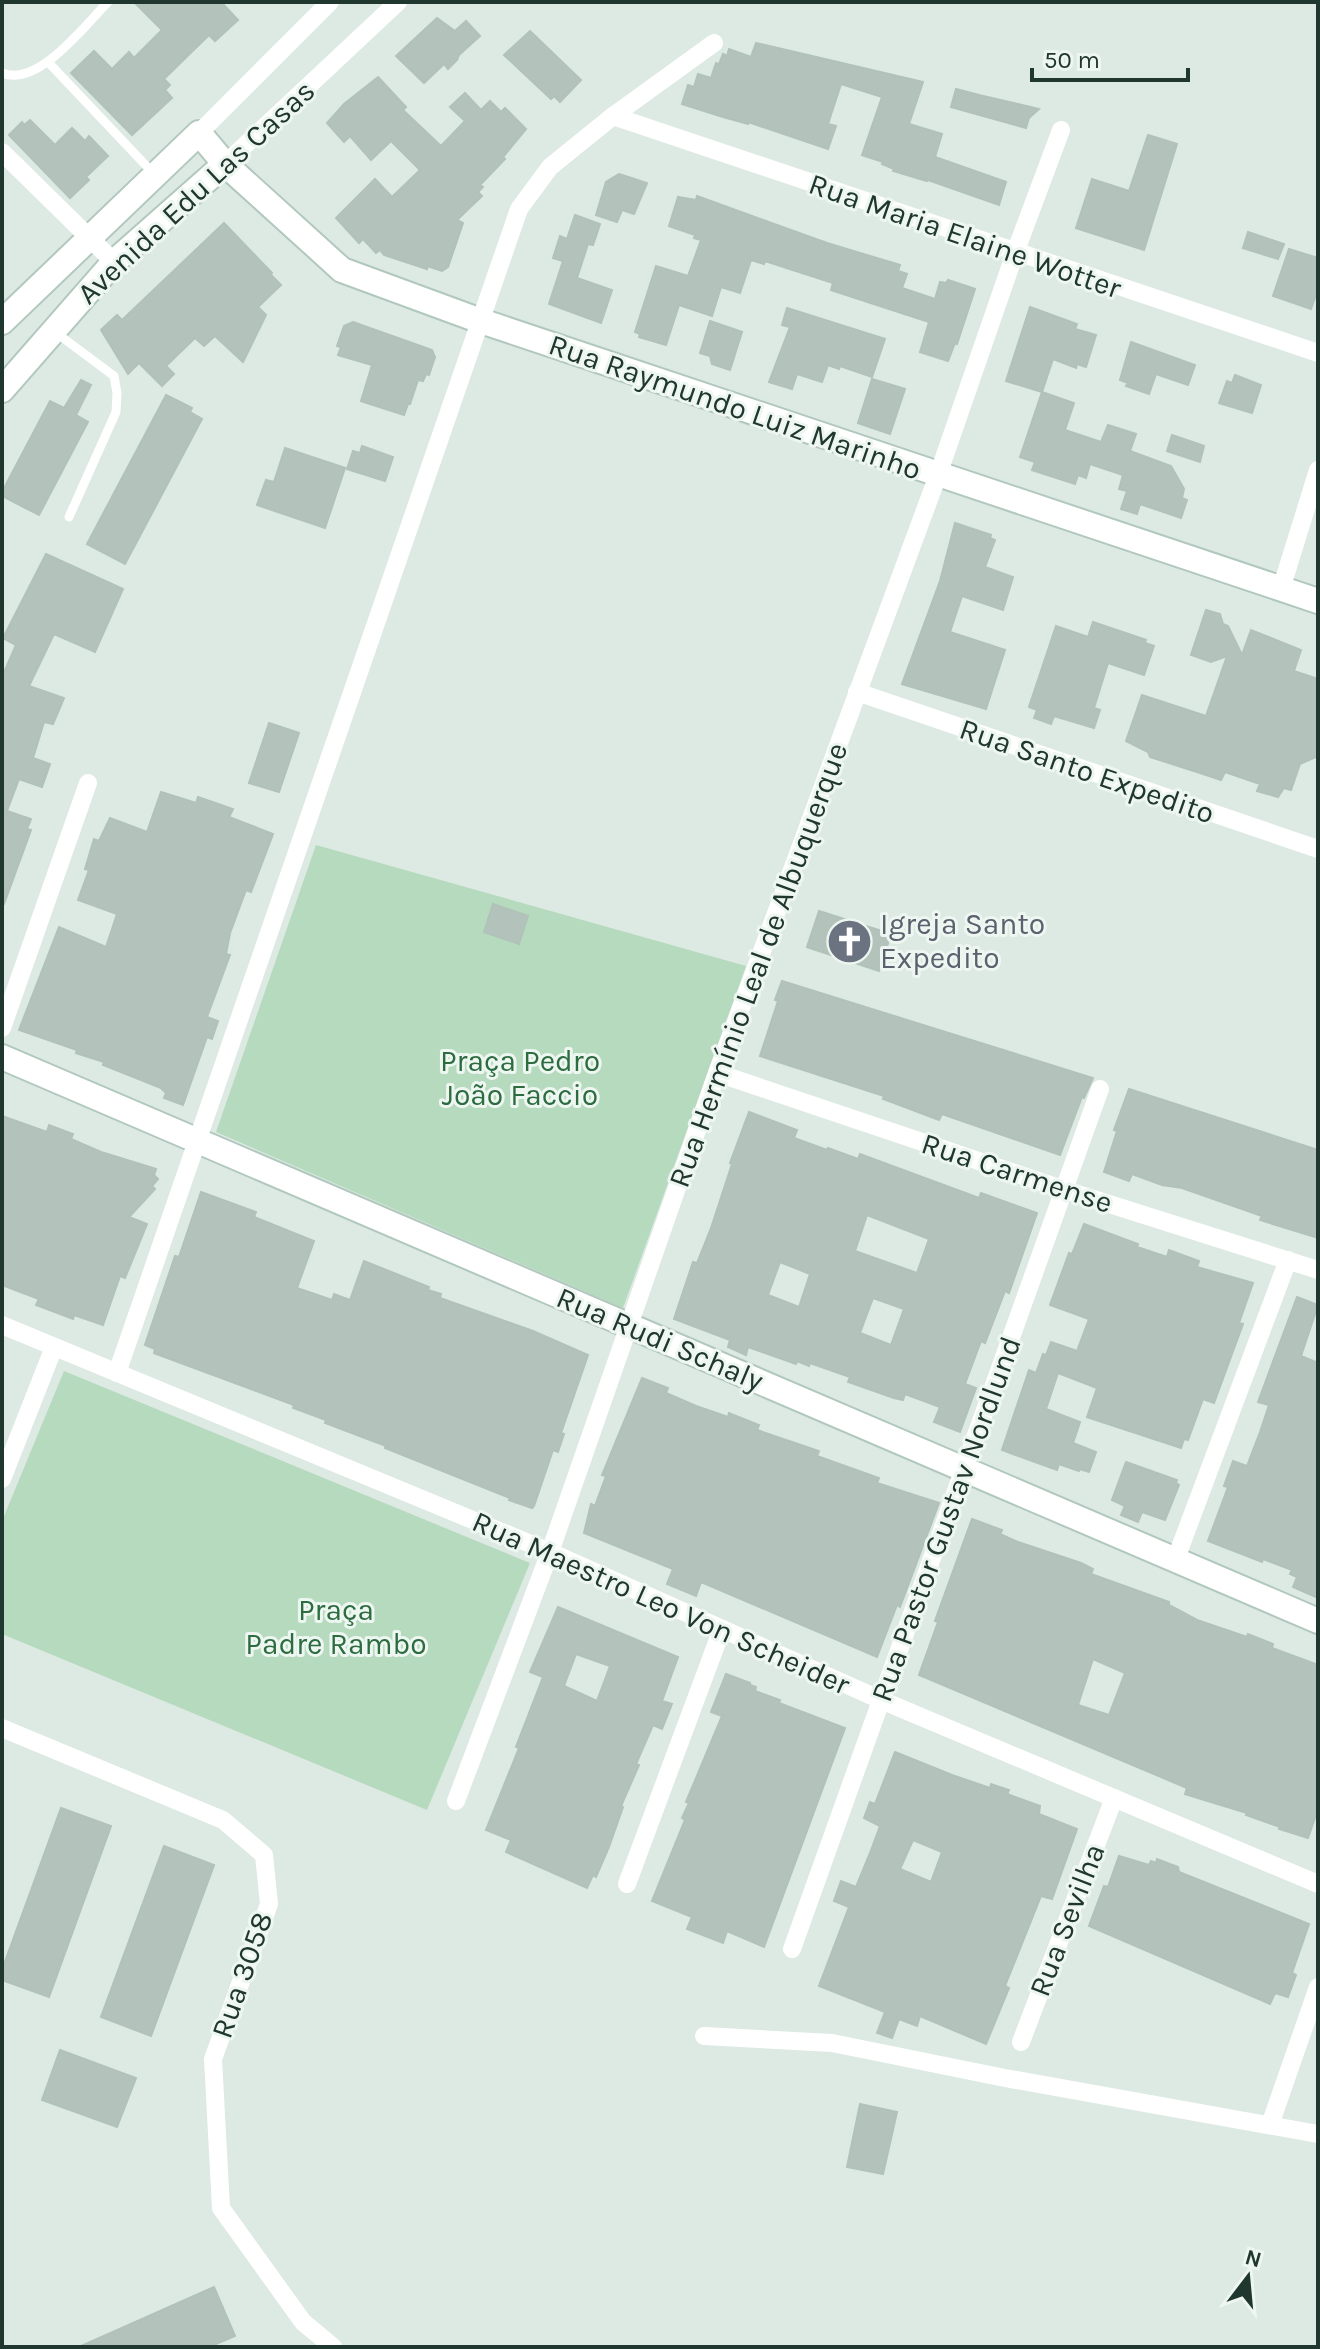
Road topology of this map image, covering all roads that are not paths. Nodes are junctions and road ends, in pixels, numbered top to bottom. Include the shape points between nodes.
1 (108, 2) edge
2 (330, 2) edge
3 (398, 2) edge
4 (714, 43) dead end
5 (48, 62) junction
6 (2, 73) edge
7 (613, 116) junction
8 (1061, 130) dead end
9 (199, 133) junction
10 (2, 152) edge
11 (225, 164) junction
12 (154, 174) junction
13 (87, 238) junction
14 (1015, 253) junction
15 (114, 262) junction
16 (478, 320) junction
17 (2, 322) edge
18 (53, 331) junction
19 (1318, 353) edge
20 (2, 390) edge
21 (1318, 470) edge
22 (938, 475) junction
23 (69, 517) dead end
24 (1281, 589) junction
25 (1318, 601) edge
26 (857, 692) junction
27 (88, 783) dead end
28 (1318, 849) edge
29 (2, 1028) edge
30 (2, 1057) edge
31 (717, 1073) junction
32 (1100, 1089) dead end
33 (195, 1142) junction
34 (1065, 1190) junction
35 (1288, 1260) junction
36 (1318, 1270) edge
37 (2, 1325) edge
38 (629, 1326) junction
39 (54, 1347) junction
40 (117, 1373) junction
41 (964, 1469) junction
42 (2, 1479) edge
43 (550, 1552) junction
44 (1175, 1561) junction
45 (1318, 1621) edge
46 (722, 1629) junction
47 (881, 1700) junction
48 (2, 1728) edge
49 (1114, 1798) junction
50 (456, 1801) dead end
51 (627, 1884) dead end
52 (1318, 1884) edge
53 (792, 1949) dead end
54 (1318, 1987) edge
55 (704, 2036) dead end
56 (1021, 2042) dead end
57 (1270, 2125) junction
58 (1318, 2134) edge
59 (333, 2347) edge

1 - 5 lane
2 - 9 street, Avenida Edu Las Casas
3 - 11 street, Avenida Edu Las Casas
4 - 7 street
5 - 6 lane via 24,75
5 - 12 lane
7 - 14 street, Rua Maria Elaine Wotter
7 - 16 street via 550,167 519,209
8 - 14 street, Rua Hermínio Leal de Albuquerque
9 - 11 street, Rua Raymundo Luiz Marinho
9 - 12 street, Avenida Edu Las Casas
10 - 13 street
11 - 15 street, Avenida Edu Las Casas
11 - 16 street, Rua Raymundo Luiz Marinho via 342,270
12 - 13 street, Avenida Edu Las Casas
13 - 15 street
13 - 17 street, Avenida Edu Las Casas
14 - 19 street, Rua Maria Elaine Wotter
14 - 22 street, Rua Hermínio Leal de Albuquerque
15 - 18 street, Avenida Edu Las Casas
16 - 22 street, Rua Raymundo Luiz Marinho
16 - 33 street
18 - 20 street, Avenida Edu Las Casas
18 - 23 lane via 114,376 117,393 116,412
21 - 24 street
22 - 24 street, Rua Raymundo Luiz Marinho
22 - 26 street, Rua Hermínio Leal de Albuquerque
24 - 25 street, Rua Raymundo Luiz Marinho
26 - 28 street, Rua Santo Expedito
26 - 31 street, Rua Hermínio Leal de Albuquerque
27 - 29 street
30 - 33 street, Rua Rudi Schaly
31 - 34 street, Rua Carmense
31 - 38 street, Rua Hermínio Leal de Albuquerque
32 - 34 street, Rua Pastor Gustav Nordlund
33 - 38 street, Rua Rudi Schaly
33 - 40 street
34 - 35 street, Rua Carmense
34 - 41 street, Rua Pastor Gustav Nordlund
35 - 36 street, Rua Carmense
35 - 44 street
37 - 39 street, Rua Maestro Leo Von Scheider
38 - 41 street, Rua Rudi Schaly
38 - 43 street, Rua Hermínio Leal de Albuquerque
39 - 40 street, Rua Maestro Leo Von Scheider
39 - 42 street
40 - 43 street, Rua Maestro Leo Von Scheider
41 - 44 street, Rua Rudi Schaly
41 - 47 street, Rua Pastor Gustav Nordlund
43 - 46 street, Rua Maestro Leo Von Scheider
43 - 50 street, Rua Hermínio Leal de Albuquerque
44 - 45 street, Rua Rudi Schaly
46 - 47 street, Rua Maestro Leo Von Scheider
46 - 51 street
47 - 49 street, Rua Maestro Leo Von Scheider
47 - 53 street, Rua Pastor Gustav Nordlund
48 - 59 street, Rua 3058 via 223,1820 264,1855 269,1904 213,2059 221,2208 303,2322
49 - 52 street, Rua Maestro Leo Von Scheider
49 - 56 street, Rua Sevilha
54 - 57 street
55 - 57 street via 832,2043
57 - 58 street

